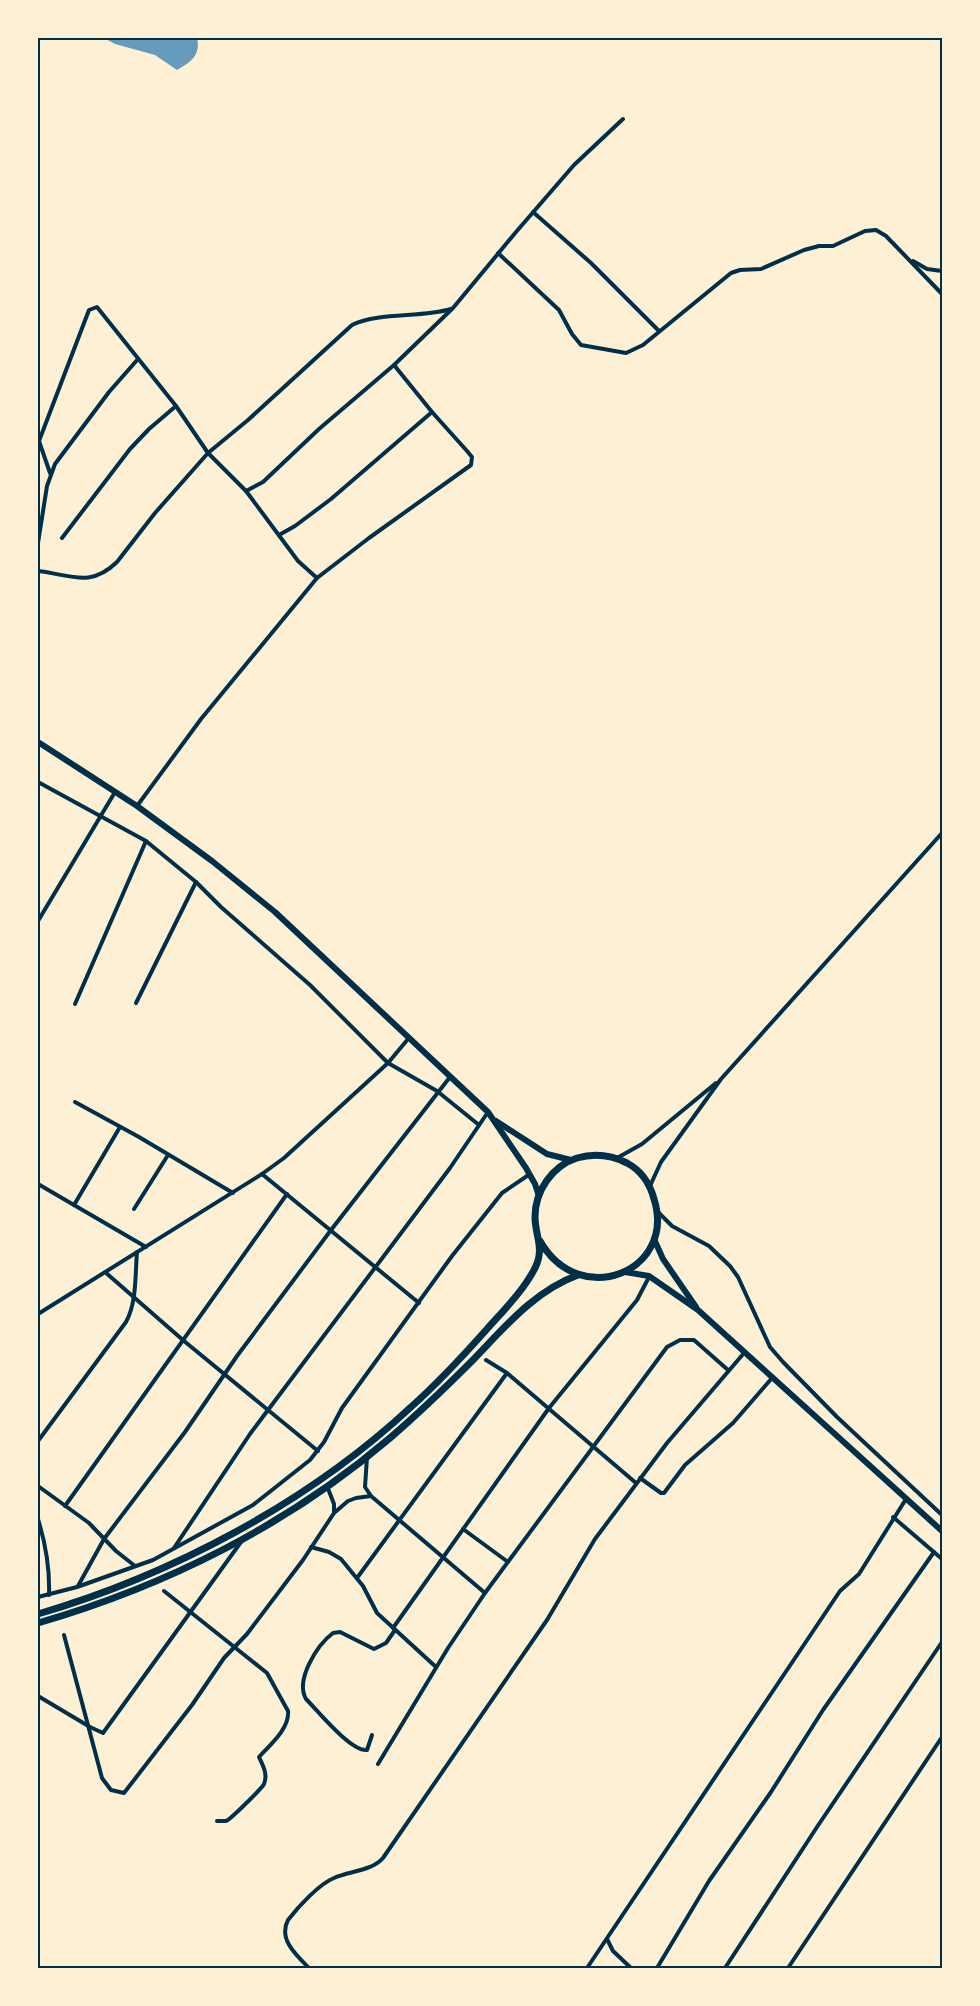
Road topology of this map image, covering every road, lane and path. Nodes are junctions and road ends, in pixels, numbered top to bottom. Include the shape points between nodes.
1 (623, 119) dead end
2 (533, 212) junction
3 (498, 253) junction
4 (910, 259) junction
5 (942, 272) edge
6 (942, 294) edge
7 (453, 308) junction
8 (659, 331) junction
9 (138, 359) junction
10 (394, 365) junction
11 (176, 406) junction
12 (432, 412) junction
13 (38, 441) edge
14 (208, 453) junction
15 (50, 474) junction
16 (246, 491) junction
17 (279, 535) junction
18 (62, 538) dead end
19 (38, 543) edge
20 (38, 571) edge
21 (317, 578) junction
22 (38, 742) edge
23 (38, 782) edge
24 (116, 792) junction
25 (137, 806) junction
26 (102, 816) junction
27 (942, 833) edge
28 (146, 841) junction
29 (196, 882) junction
30 (38, 921) edge
31 (136, 1003) dead end
32 (75, 1004) dead end
33 (408, 1039) junction
34 (388, 1063) junction
35 (450, 1076) junction
36 (721, 1079) junction
37 (437, 1091) junction
38 (75, 1102) dead end
39 (488, 1112) junction
40 (493, 1119) junction
41 (479, 1125) junction
42 (120, 1127) junction
43 (168, 1155) junction
44 (617, 1158) junction
45 (572, 1160) junction
46 (262, 1174) junction
47 (530, 1174) junction
48 (38, 1184) edge
49 (650, 1186) junction
50 (233, 1193) junction
51 (287, 1194) junction
52 (538, 1196) junction
53 (74, 1205) junction
54 (134, 1209) dead end
55 (658, 1212) junction
56 (331, 1230) junction
57 (654, 1239) junction
58 (540, 1240) junction
59 (146, 1247) junction
60 (137, 1252) junction
61 (375, 1266) junction
62 (105, 1272) junction
63 (625, 1272) junction
64 (578, 1275) junction
65 (649, 1276) junction
66 (133, 1296) junction
67 (419, 1303) junction
68 (698, 1310) junction
69 (38, 1314) edge
70 (184, 1341) junction
71 (745, 1352) junction
72 (486, 1360) dead end
73 (728, 1370) junction
74 (507, 1373) junction
75 (224, 1374) junction
76 (773, 1377) junction
77 (549, 1408) junction
78 (268, 1411) junction
79 (38, 1441) edge
80 (592, 1447) junction
81 (318, 1451) junction
82 (367, 1456) junction
83 (640, 1478) junction
84 (636, 1483) junction
85 (38, 1486) edge
86 (327, 1486) junction
87 (371, 1496) junction
88 (906, 1498) junction
89 (65, 1506) junction
90 (334, 1513) junction
91 (942, 1515) edge
92 (893, 1517) junction
93 (38, 1519) edge
94 (401, 1521) junction
95 (463, 1529) junction
96 (942, 1531) edge
97 (104, 1539) junction
98 (243, 1540) junction
99 (311, 1548) junction
100 (174, 1549) junction
101 (934, 1552) junction
102 (443, 1557) junction
103 (942, 1559) edge
104 (508, 1563) junction
105 (136, 1567) junction
106 (357, 1578) junction
107 (78, 1587) junction
108 (164, 1591) dead end
109 (485, 1593) junction
110 (49, 1595) junction
111 (38, 1597) edge
112 (191, 1612) junction
113 (38, 1614) edge
114 (38, 1623) edge
115 (394, 1629) junction
116 (64, 1635) dead end
117 (942, 1642) edge
118 (234, 1647) junction
119 (436, 1667) junction
120 (38, 1696) edge
121 (90, 1727) junction
122 (372, 1735) dead end
123 (942, 1737) edge
124 (378, 1764) dead end
125 (217, 1821) dead end
126 (607, 1939) junction
127 (309, 1968) edge
128 (587, 1968) edge
129 (631, 1968) edge
130 (657, 1968) edge
131 (725, 1968) edge
132 (788, 1968) edge

1 - 2 street via 574,165
2 - 3 street
2 - 8 street
3 - 7 street
3 - 8 street via 559,310 581,345 626,353
4 - 5 street
4 - 6 street
4 - 8 street via 876,230 865,231 833,246 804,249 761,269 731,273
7 - 10 street
7 - 14 street via 352,325
9 - 11 street
9 - 13 street via 101,310 89,310
9 - 15 street via 80,429
10 - 12 street
10 - 16 street via 263,482
11 - 14 street
11 - 18 street via 130,449
12 - 17 street via 331,499
12 - 21 street via 472,457 471,465
13 - 15 street
14 - 16 street
14 - 20 street via 107,571 91,578
15 - 19 street
16 - 17 street
17 - 21 street
21 - 25 street via 201,719
22 - 24 main road
23 - 26 street
24 - 25 main road
24 - 26 street
25 - 33 main road via 275,912
26 - 28 street
26 - 30 street
27 - 36 street
28 - 29 street
28 - 32 street
29 - 31 street
29 - 34 street
33 - 34 street
33 - 35 main road
34 - 37 street
34 - 46 street
35 - 37 street
35 - 39 main road
36 - 44 street via 658,1131
36 - 49 street via 661,1162
37 - 41 street
37 - 56 street
38 - 42 street
39 - 40 main road
39 - 41 street
40 - 45 main road via 547,1154
40 - 47 main road
41 - 61 street
42 - 43 street
42 - 53 street
43 - 50 street
43 - 54 street
44 - 45 highway via 586,1155
44 - 49 highway via 636,1169
45 - 52 highway via 557,1169
46 - 50 street
46 - 51 street
47 - 52 main road
47 - 67 street via 498,1197
48 - 53 street
49 - 55 highway
50 - 59 street
51 - 56 street
51 - 70 street
52 - 58 highway via 535,1218
53 - 59 street
55 - 57 highway
55 - 91 street via 672,1226 709,1246 730,1266 770,1347 837,1417
56 - 61 street
56 - 75 street
57 - 63 highway via 647,1253
57 - 68 main road
58 - 64 highway via 556,1262
58 - 113 highway via 535,1268 504,1310 410,1408 349,1458 294,1496 203,1549 117,1587
59 - 60 street
60 - 62 street
60 - 66 street
61 - 67 street
61 - 78 street
62 - 66 street
62 - 69 street
63 - 64 highway via 610,1277
63 - 65 main road
64 - 82 highway via 556,1285 512,1318 435,1398
65 - 68 main road
65 - 77 street via 637,1300
66 - 70 street
66 - 79 street via 126,1322
67 - 81 street via 342,1408
68 - 71 main road
70 - 75 street
70 - 89 street
71 - 73 street
71 - 76 main road
72 - 74 street
73 - 80 street via 694,1340 673,1343
73 - 83 street
74 - 77 street
74 - 94 street
75 - 78 street
75 - 97 street
76 - 83 street via 733,1423 689,1461 663,1493
76 - 88 main road
77 - 80 street
77 - 95 street
78 - 81 street
78 - 100 street
80 - 84 street
80 - 104 street
81 - 100 street via 253,1505
82 - 86 highway
82 - 87 street via 365,1487
83 - 84 street
84 - 127 street via 383,1858 375,1865 331,1879 288,1920 284,1927 286,1940
85 - 89 street
86 - 90 street via 333,1497
86 - 98 highway
87 - 90 street via 348,1501
87 - 94 street
88 - 92 street
88 - 96 main road
89 - 97 street
90 - 99 street
92 - 101 street
92 - 126 street via 859,1574 840,1592
93 - 110 street via 46,1546
94 - 102 street
94 - 106 street
95 - 102 street
95 - 104 street
97 - 105 street
97 - 107 street
98 - 112 street
98 - 114 highway via 114,1599
99 - 106 street via 335,1555
99 - 118 street
100 - 105 street
101 - 103 street
101 - 130 street via 709,1881
102 - 109 street
102 - 115 street
104 - 109 street
105 - 107 street
106 - 115 street via 374,1609
107 - 110 street
108 - 112 street
109 - 119 street
110 - 111 street
112 - 118 street
112 - 121 street via 105,1731
115 - 119 street
115 - 122 street via 386,1643 374,1649 340,1632 333,1633 303,1679 306,1699 351,1745 367,1750
116 - 121 street
117 - 131 street
118 - 121 street via 124,1793 111,1790 102,1778
118 - 125 street via 267,1673 288,1714 278,1736 259,1757 266,1773 264,1785 238,1813 226,1821
119 - 124 street
120 - 121 street
123 - 132 street
126 - 128 street
126 - 129 street via 613,1951

